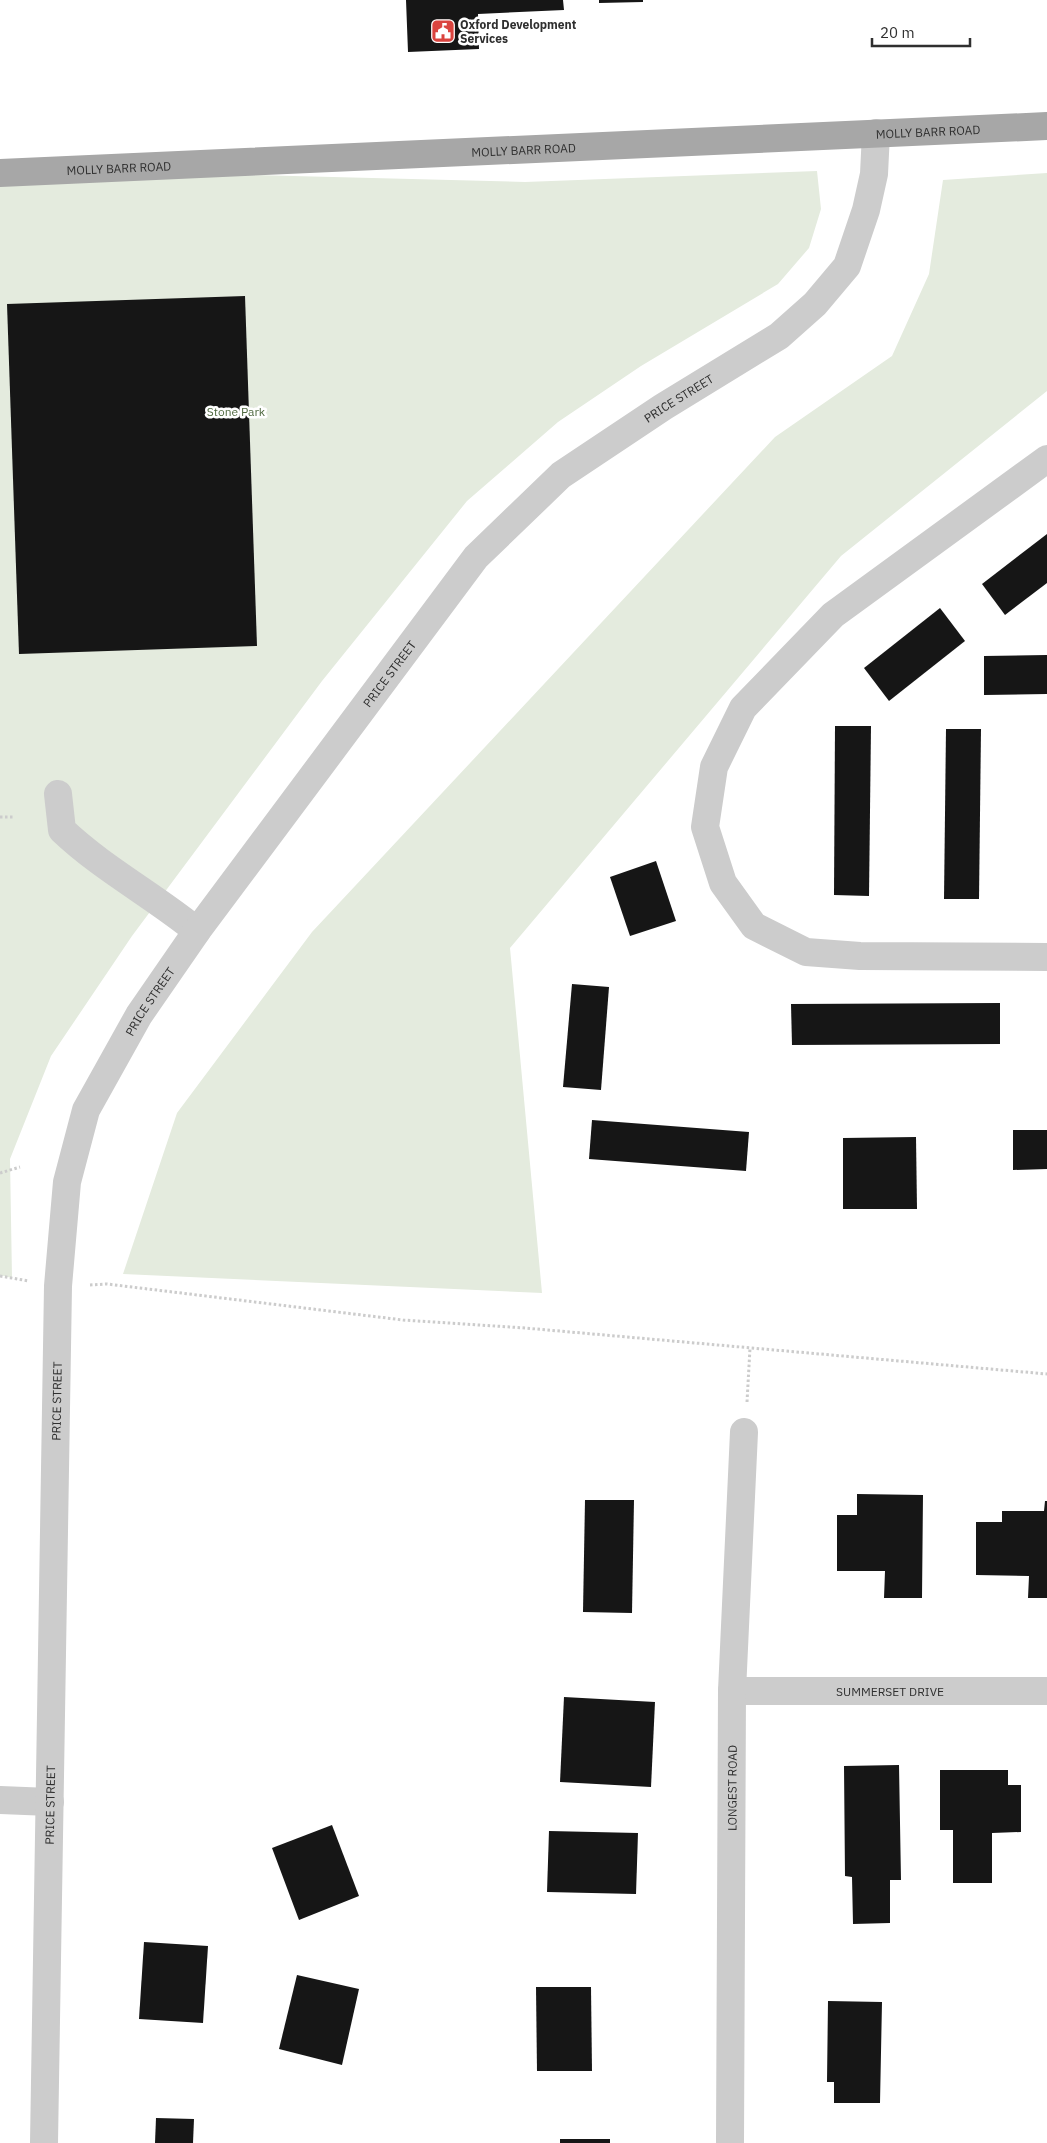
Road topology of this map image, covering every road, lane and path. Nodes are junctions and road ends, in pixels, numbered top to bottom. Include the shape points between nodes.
1 (1047, 126) edge
2 (876, 133) junction
3 (0, 173) edge
4 (1047, 459) edge
5 (58, 794) dead end
6 (0, 817) edge
7 (16, 817) dead end
8 (197, 931) junction
9 (1047, 957) edge
10 (20, 1167) dead end
11 (0, 1173) edge
12 (58, 1286) junction
13 (750, 1348) junction
14 (1047, 1374) edge
15 (744, 1432) joint
16 (732, 1691) junction
17 (1047, 1691) edge
18 (0, 1800) edge
19 (50, 1802) junction
20 (44, 2143) edge
21 (730, 2143) edge

1 - 2 main road, MOLLY BARR ROAD
2 - 3 main road, MOLLY BARR ROAD
2 - 8 street, PRICE STREET via 874,174 848,266 815,304 779,336 561,475 476,557
4 - 9 street via 833,615 743,708 714,767 706,827 723,883 754,926 806,952 860,956
5 - 8 street via 62,830 86,853 166,906
6 - 7 path
8 - 12 street, PRICE STREET via 140,1015 86,1110 67,1182
10 - 11 path
12 - 13 path via 107,1284 403,1320
12 - 19 street, PRICE STREET
13 - 14 path
13 - 15 path
15 - 16 street, LONGEST ROAD
16 - 17 street, SUMMERSET DRIVE
16 - 21 street, LONGEST ROAD
18 - 19 street
19 - 20 street, PRICE STREET

